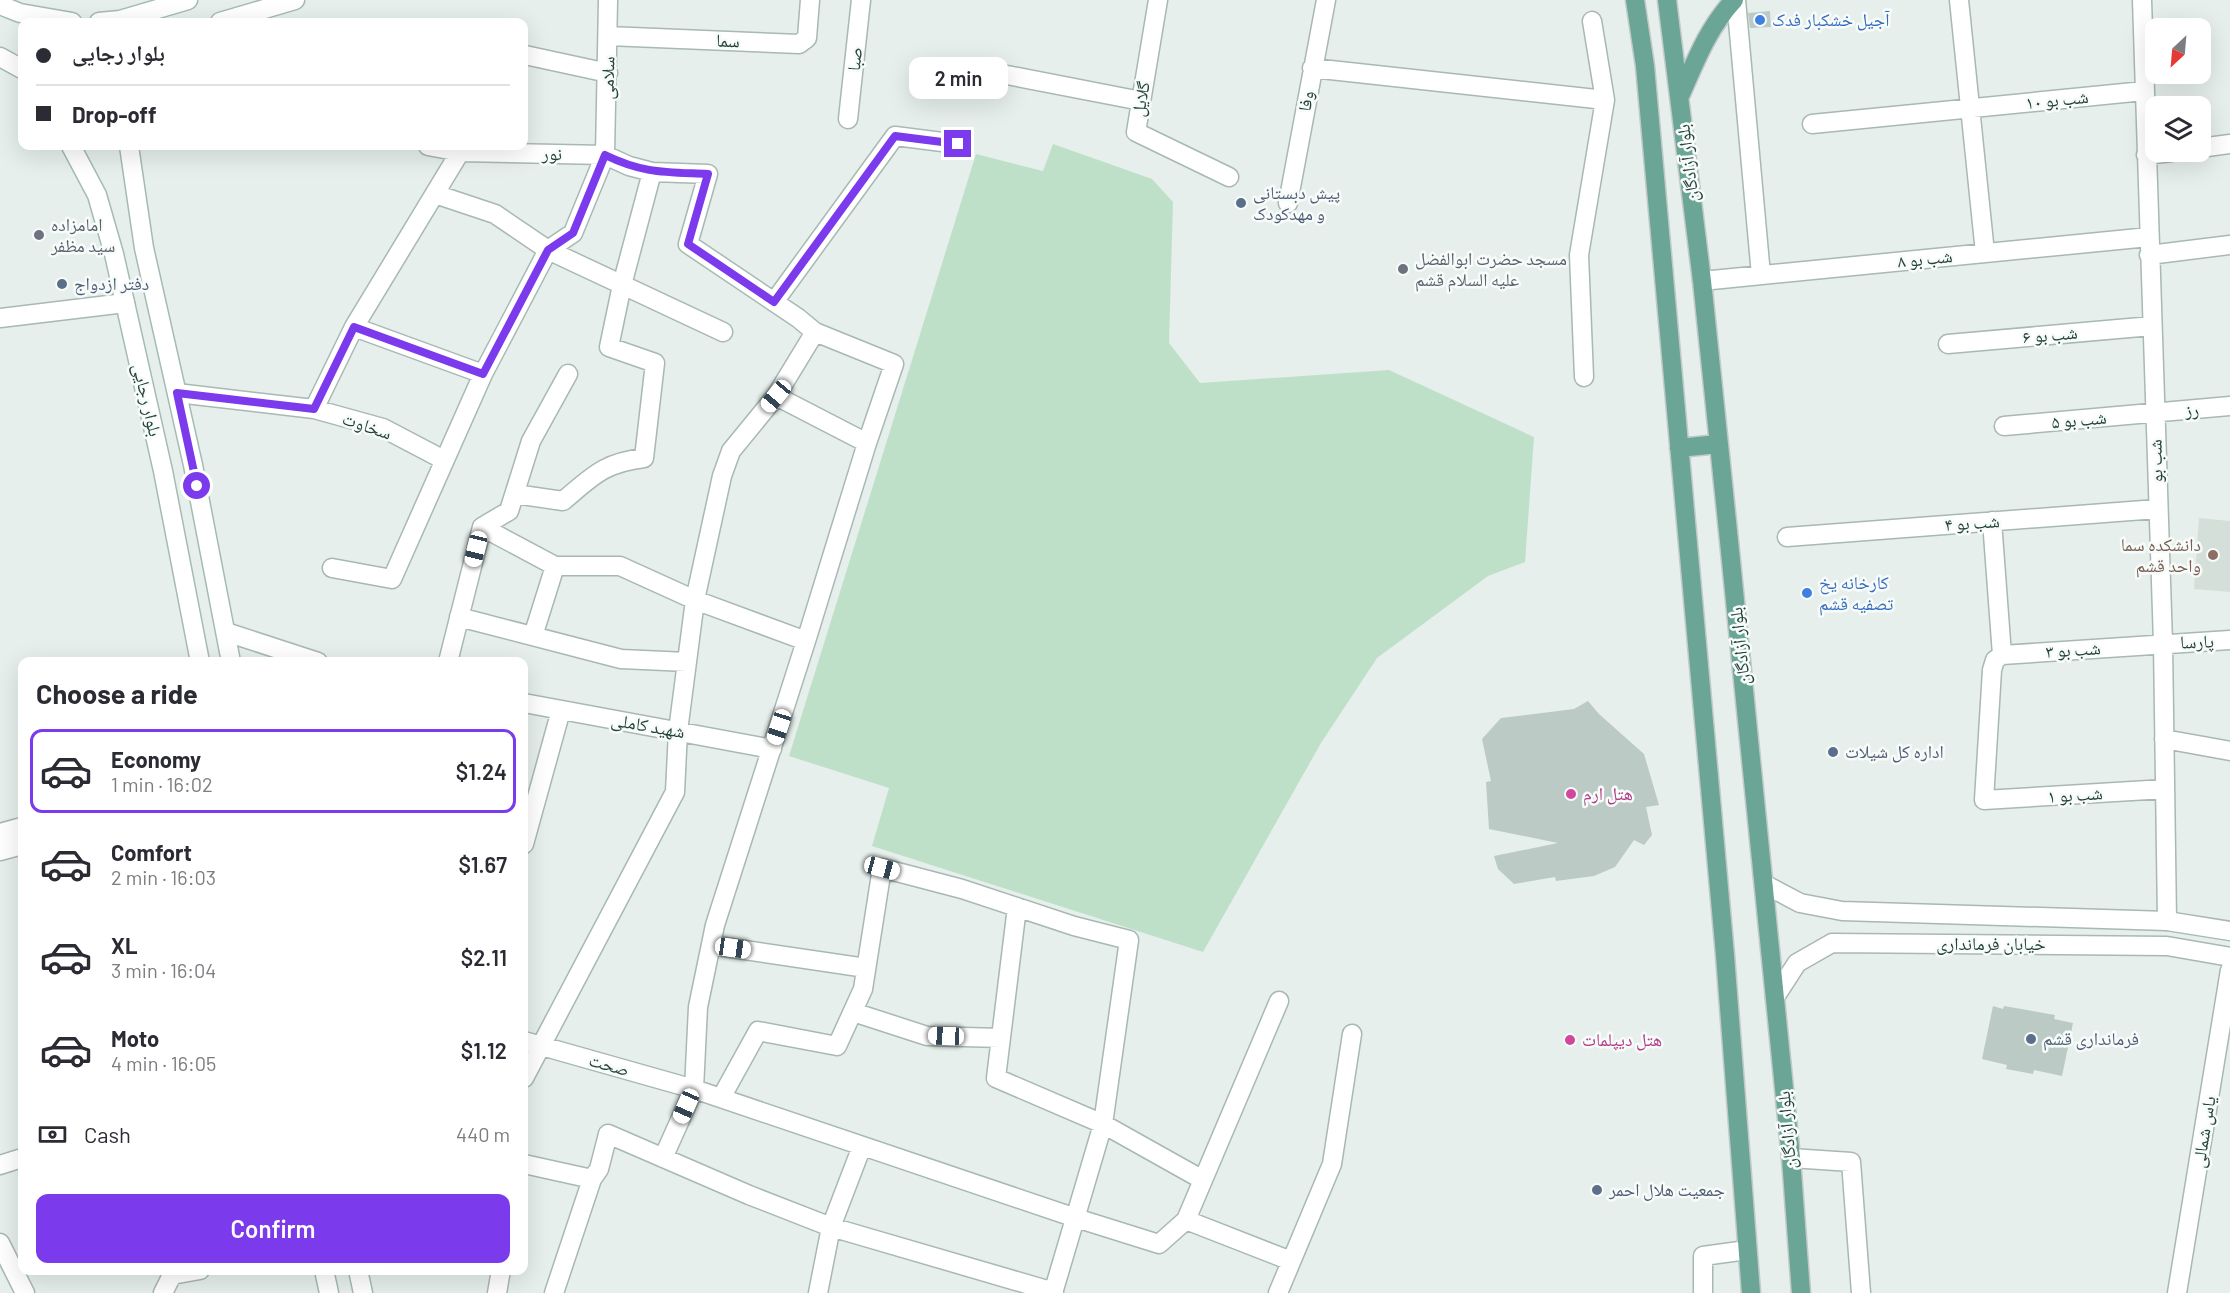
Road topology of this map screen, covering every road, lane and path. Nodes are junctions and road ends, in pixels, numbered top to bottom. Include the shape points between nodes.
1 (188, 0) edge
2 (295, 0) edge
3 (608, 0) edge
4 (810, 0) edge
5 (861, 0) edge
6 (1158, 0) edge
7 (1326, 0) edge
8 (1620, 0) edge
9 (1635, 0) edge
10 (1667, 0) edge
11 (1735, 0) edge
12 (1959, 0) edge
13 (2142, 0) edge
14 (0, 5) edge
15 (21, 7) edge
16 (58, 18) edge
17 (127, 18) edge
18 (234, 18) edge
19 (1592, 21) dead end
20 (1640, 31) junction
21 (608, 36) junction
22 (528, 56) edge
23 (0, 57) edge
24 (18, 67) edge
25 (1312, 68) junction
26 (608, 73) junction
27 (1007, 75) dead end
28 (2144, 91) junction
29 (1680, 96) junction
30 (1605, 100) junction
31 (1141, 101) junction
32 (1970, 108) junction
33 (848, 119) dead end
34 (2145, 123) edge
35 (1812, 124) dead end
36 (958, 144) dead end
37 (2230, 144) edge
38 (2211, 147) edge
39 (73, 150) edge
40 (130, 150) edge
41 (449, 150) edge
42 (460, 152) junction
43 (605, 155) junction
44 (2146, 162) edge
45 (652, 172) junction
46 (1229, 177) dead end
47 (435, 194) junction
48 (1288, 203) dead end
49 (2149, 237) junction
50 (2230, 245) edge
51 (548, 250) junction
52 (1985, 253) junction
53 (2149, 255) junction
54 (1761, 275) junction
55 (1702, 281) junction
56 (622, 285) junction
57 (774, 302) junction
58 (125, 303) junction
59 (0, 318) edge
60 (2152, 326) junction
61 (354, 327) junction
62 (723, 332) dead end
63 (815, 332) junction
64 (1948, 344) dead end
65 (483, 374) junction
66 (568, 374) dead end
67 (1584, 377) dead end
68 (177, 393) junction
69 (776, 396) junction
70 (2230, 406) edge
71 (314, 409) junction
72 (2154, 414) junction
73 (2004, 426) dead end
74 (867, 443) junction
75 (1718, 444) junction
76 (1679, 448) junction
77 (444, 460) junction
78 (514, 494) junction
79 (2157, 509) junction
80 (1992, 521) junction
81 (482, 527) junction
82 (1787, 537) dead end
83 (555, 566) junction
84 (332, 568) dead end
85 (695, 600) junction
86 (459, 617) junction
87 (226, 632) junction
88 (532, 636) junction
89 (2230, 640) edge
90 (806, 641) junction
91 (2163, 643) junction
92 (199, 657) edge
93 (230, 657) edge
94 (303, 657) edge
95 (449, 657) edge
96 (687, 662) junction
97 (1997, 662) junction
98 (528, 704) edge
99 (561, 710) junction
100 (678, 731) junction
101 (2164, 739) junction
102 (772, 748) junction
103 (2230, 751) edge
104 (2165, 789) junction
105 (18, 828) edge
106 (528, 829) edge
107 (0, 834) edge
108 (18, 846) edge
109 (0, 851) edge
110 (1764, 884) junction
111 (1017, 907) junction
112 (2167, 921) junction
113 (2230, 931) edge
114 (711, 945) junction
115 (2230, 957) edge
116 (866, 968) junction
117 (2230, 970) edge
118 (1774, 997) junction
119 (1279, 1001) dead end
120 (853, 1012) junction
121 (1352, 1034) dead end
122 (1001, 1038) junction
123 (531, 1043) edge
124 (528, 1058) edge
125 (694, 1089) junction
126 (721, 1098) junction
127 (1103, 1124) junction
128 (862, 1146) junction
129 (663, 1158) junction
130 (1791, 1158) junction
131 (18, 1159) edge
132 (0, 1165) edge
133 (528, 1165) edge
134 (592, 1179) junction
135 (1203, 1180) junction
136 (1076, 1218) junction
137 (1186, 1220) junction
138 (831, 1227) junction
139 (0, 1243) edge
140 (1747, 1250) junction
141 (10, 1262) edge
142 (1291, 1262) junction
143 (172, 1275) edge
144 (325, 1275) edge
145 (359, 1275) edge
146 (500, 1275) edge
147 (25, 1293) edge
148 (163, 1293) edge
149 (328, 1293) edge
150 (363, 1293) edge
151 (497, 1293) edge
152 (554, 1293) edge
153 (818, 1293) edge
154 (1054, 1293) edge
155 (1278, 1293) edge
156 (1703, 1293) edge
157 (1751, 1293) edge
158 (1801, 1293) edge
159 (1861, 1293) edge
160 (2177, 1293) edge

1 - 17 street
2 - 18 street
3 - 21 street, سلامی
4 - 21 street, سما via 807,38 799,44
5 - 33 street, صبا
6 - 31 street, گلایل
7 - 25 street, وفا
8 - 20 main road
9 - 20 main road, بلوار آزادگان
10 - 29 main road, بلوار آزادگان
11 - 29 main road via 1704,40
11 - 54 street
12 - 32 street
13 - 28 street, شب بو
14 - 15 street
15 - 16 street
19 - 30 street
20 - 76 main road, بلوار آزادگان
21 - 26 street, سلامی
22 - 26 street
23 - 24 street
25 - 30 street
25 - 48 street, وفا
26 - 43 street, سلامی
27 - 31 street
28 - 32 street, شب بو ۱۰
28 - 34 street, شب بو
29 - 55 main road, بلوار آزادگان
30 - 67 street via 1579,255
31 - 46 street, گلایل via 1136,132
32 - 35 street, شب بو ۱۰
32 - 52 street
36 - 57 street via 895,136
37 - 38 street
39 - 58 street, بلوار رجایی via 97,195
40 - 68 street, بلوار رجایی via 144,248
41 - 42 street, نور
42 - 43 street, نور
42 - 47 street
43 - 45 street
43 - 51 street via 573,233
44 - 49 street, شب بو
45 - 56 street
45 - 57 street via 708,174 688,244
47 - 51 street via 495,214
47 - 61 street
49 - 52 street, شب بو ۸
49 - 53 street, شب بو
50 - 53 street
51 - 56 street
51 - 65 street
52 - 54 street, شب بو ۸
53 - 60 street, شب بو
54 - 55 street, شب بو ۸
55 - 75 main road, بلوار آزادگان
56 - 62 street
56 - 78 street via 609,347 655,363 644,458 602,468 563,501
57 - 63 street
58 - 59 street
58 - 92 street, بلوار رجایی
60 - 64 street, شب بو ۶
60 - 72 street, شب بو
61 - 65 street
61 - 71 street
63 - 69 street
63 - 74 street via 894,364
65 - 77 street
66 - 78 street via 531,441
68 - 71 street, سخاوت
68 - 87 street, بلوار رجایی
69 - 74 street
69 - 85 street via 731,451
70 - 72 street, رز
71 - 77 street, سخاوت via 383,428
72 - 73 street, شب بو ۵
72 - 79 street, شب بو
74 - 90 street
75 - 76 main road
75 - 110 main road, بلوار آزادگان
76 - 140 main road, بلوار آزادگان via 1725,955
77 - 84 street via 392,579
78 - 81 street via 509,511
79 - 80 street, شب بو ۴
79 - 91 street, شب بو
80 - 82 street, شب بو ۴
80 - 97 street
81 - 83 street
81 - 86 street
83 - 85 street via 620,566
83 - 88 street
85 - 90 street
85 - 96 street
86 - 88 street
86 - 95 street
87 - 93 street, بلوار رجایی
87 - 94 street
88 - 96 street via 621,659
89 - 91 street, پارسا
90 - 102 street
91 - 97 street, شب بو ۳
91 - 101 street, شب بو
96 - 100 street
97 - 104 street, شب بو ۱ via 1984,800
98 - 99 street, شهید کاملی
99 - 100 street, شهید کاملی
99 - 106 street
100 - 102 street, شهید کاملی
100 - 123 street via 675,792 610,917
101 - 103 street
101 - 104 street, شب بو
102 - 114 street
104 - 112 street, شب بو
105 - 107 street
108 - 109 street
110 - 112 street, خیابان فرمانداری via 1800,903 1842,911
110 - 118 main road, بلوار آزادگان
111 - 116 street via 882,868
111 - 122 street
111 - 127 street via 1129,940
112 - 113 street, خیابان فرمانداری
114 - 116 street
114 - 125 street via 698,1007
115 - 118 street, خیابان فرمانداری via 2167,946 1832,943 1797,963
116 - 120 street via 864,989
117 - 160 street, یاس شمالی
118 - 130 main road, بلوار آزادگان
119 - 135 street
120 - 122 street via 927,1036
120 - 126 street via 837,1046 758,1031
121 - 142 street via 1332,1164
122 - 127 street via 996,1078
123 - 124 street
123 - 125 street, صحت
125 - 126 street, صحت
125 - 129 street
126 - 128 street, صحت
127 - 135 street
127 - 136 street
128 - 136 street, صحت
128 - 138 street
129 - 134 street via 608,1134 599,1169
129 - 138 street
130 - 158 main road, بلوار آزادگان
130 - 159 street via 1851,1162
131 - 132 street
133 - 134 street
134 - 152 street
135 - 137 street
136 - 137 street, صحت via 1159,1244
136 - 154 street
137 - 142 street
138 - 153 street
138 - 154 street
139 - 141 street
140 - 156 street via 1702,1256
140 - 157 main road, بلوار آزادگان
141 - 147 street
142 - 155 street
143 - 148 street
144 - 149 street
145 - 150 street
146 - 151 street

